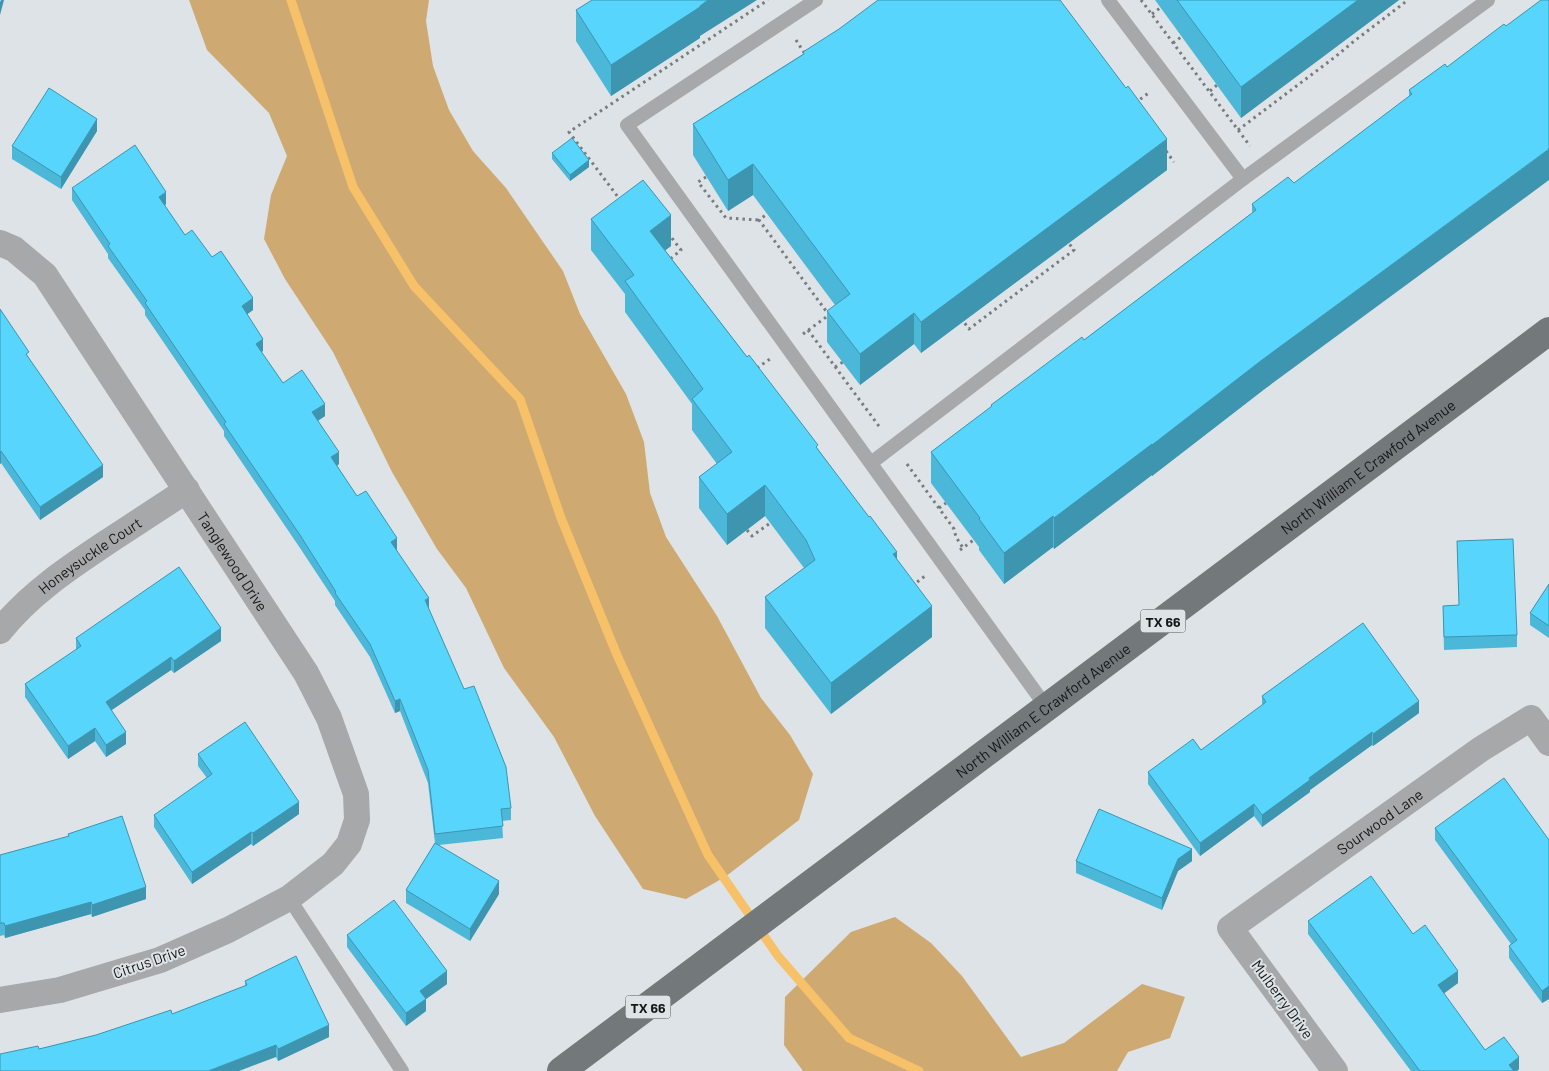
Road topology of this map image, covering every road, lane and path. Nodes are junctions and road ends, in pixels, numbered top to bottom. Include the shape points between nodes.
1 (816, 0) edge
2 (1108, 0) edge
3 (1141, 0) edge
4 (1408, 0) edge
5 (1488, 0) edge
6 (1160, 8) dead end
7 (1152, 14) junction
8 (1181, 37) edge
9 (1338, 42) edge
10 (1173, 43) junction
11 (1343, 50) junction
12 (1189, 63) junction
13 (657, 66) edge
14 (661, 72) dead end
15 (1167, 79) junction
16 (1217, 86) edge
17 (1210, 91) junction
18 (1131, 103) edge
19 (1238, 130) junction
20 (1162, 146) edge
21 (1174, 162) dead end
22 (1265, 164) junction
23 (706, 177) edge
24 (1243, 179) junction
25 (771, 212) edge
26 (759, 220) junction
27 (1065, 238) edge
28 (0, 243) edge
29 (828, 315) junction
30 (960, 316) edge
31 (833, 320) edge
32 (1549, 331) edge
33 (786, 346) junction
34 (843, 362) edge
35 (835, 367) dead end
36 (757, 369) edge
37 (871, 463) junction
38 (187, 490) junction
39 (946, 503) edge
40 (939, 508) dead end
41 (780, 516) edge
42 (746, 530) edge
43 (977, 538) edge
44 (942, 563) junction
45 (908, 589) edge
46 (0, 631) edge
47 (1047, 708) junction
48 (1549, 743) edge
49 (289, 898) junction
50 (1230, 928) joint
51 (0, 1000) edge
52 (402, 1071) edge
53 (561, 1071) edge
54 (1335, 1071) edge

1 - 33 lane via 626,125
2 - 15 lane
3 - 7 path
4 - 11 path
5 - 22 lane
6 - 7 path
7 - 10 path
8 - 10 path
9 - 11 path
10 - 12 path
11 - 19 path
12 - 15 path
12 - 17 path
13 - 14 path
15 - 18 path
15 - 24 lane
16 - 17 path
17 - 19 path
19 - 22 path
20 - 21 path
22 - 24 lane
23 - 26 path via 698,182 726,218
24 - 37 lane
25 - 26 path
26 - 29 path
27 - 30 path via 1074,250 969,329
28 - 38 street, Tanglewood Drive via 14,249 44,275
29 - 31 path
29 - 33 path
32 - 47 main road, North William E Crawford Avenue / TX 66
33 - 36 path
33 - 37 lane
34 - 35 path
37 - 44 lane
38 - 46 street, Honeysuckle Court via 50,583 12,616
38 - 49 street, Tanglewood Drive via 306,673 329,718 356,794 357,820 349,844 333,864
39 - 40 path
41 - 42 path via 752,536
43 - 44 path
44 - 45 path
44 - 47 lane
47 - 53 main road, North William E Crawford Avenue / TX 66
48 - 50 street, Sourwood Lane via 1531,718 1481,749
49 - 51 street, Citrus Drive via 160,960 60,990
49 - 52 lane
50 - 54 street, Mulberry Drive

